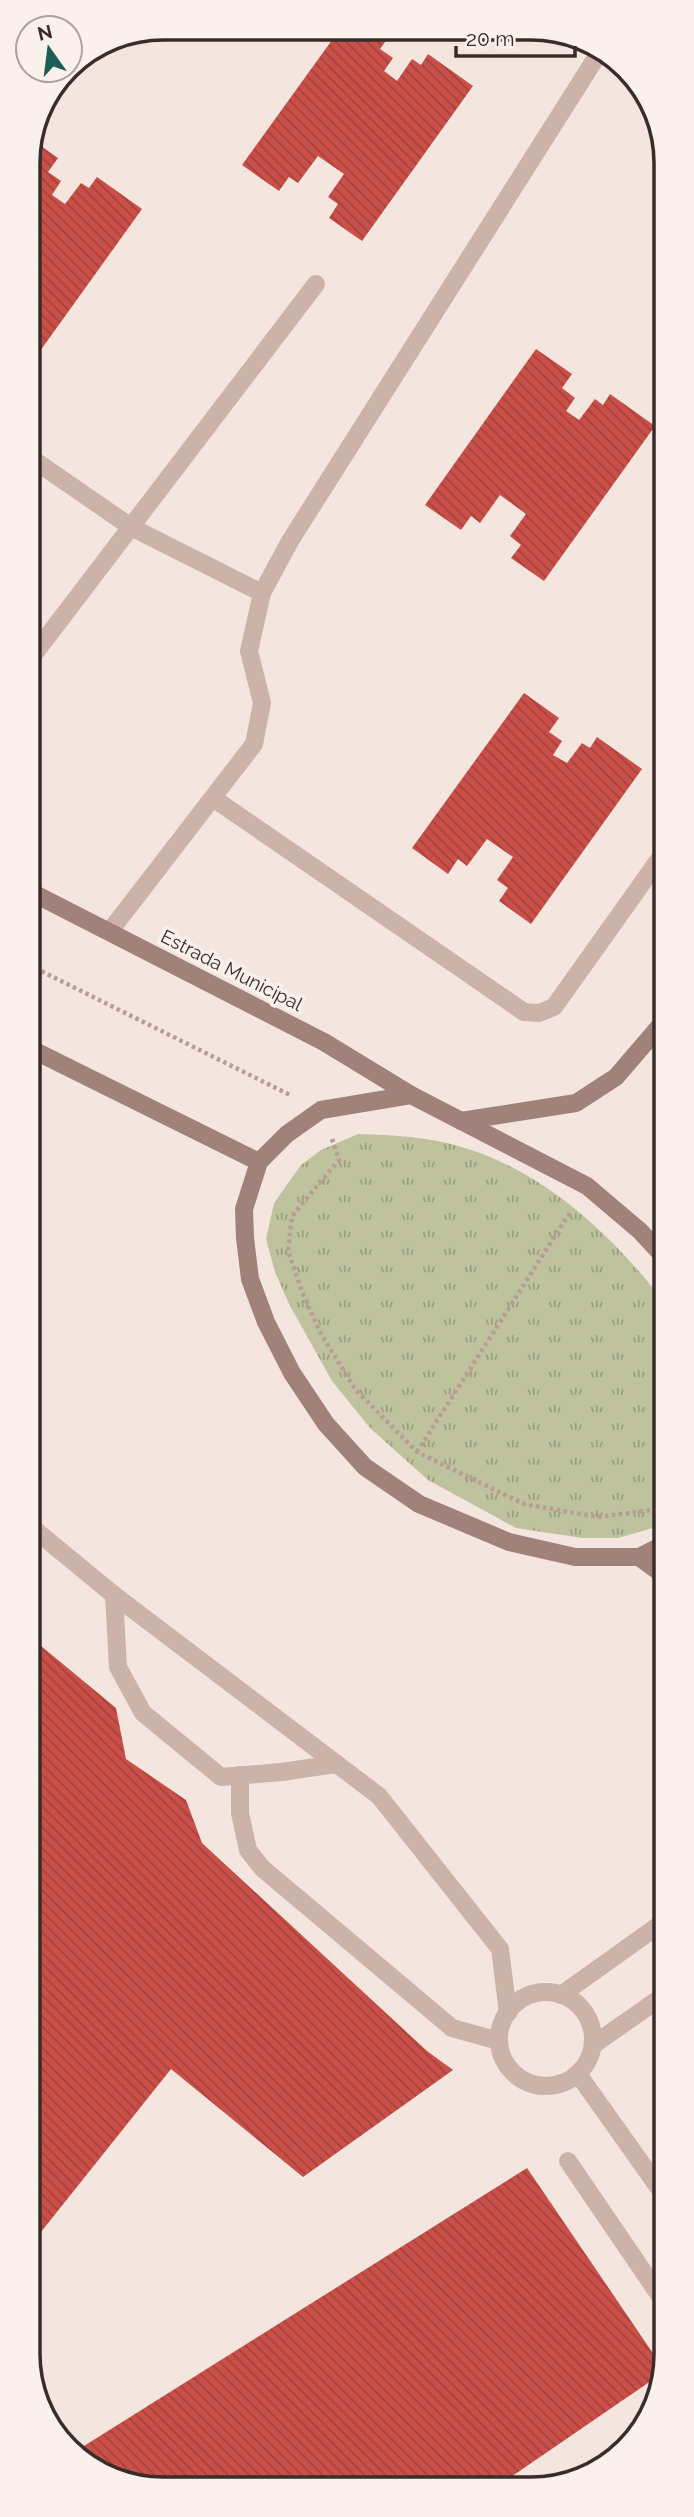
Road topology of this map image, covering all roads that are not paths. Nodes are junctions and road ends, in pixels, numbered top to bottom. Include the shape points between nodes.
1 (595, 59) edge
2 (316, 284) dead end
3 (41, 465) edge
4 (131, 527) junction
5 (262, 593) junction
6 (41, 646) edge
7 (213, 798) junction
8 (654, 867) edge
9 (41, 897) edge
10 (110, 931) junction
11 (654, 1033) edge
12 (41, 1054) edge
13 (411, 1095) junction
14 (461, 1121) junction
15 (259, 1162) junction
16 (654, 1246) edge
17 (40, 1534) edge
18 (653, 1550) edge
19 (639, 1557) junction
20 (653, 1567) edge
21 (114, 1595) junction
22 (336, 1764) junction
23 (240, 1776) junction
24 (653, 1929) edge
25 (561, 1995) junction
26 (653, 2003) edge
27 (508, 2012) junction
28 (499, 2041) junction
29 (593, 2045) junction
30 (578, 2074) junction
31 (568, 2161) dead end
32 (653, 2180) edge
33 (653, 2286) edge

1 - 5 street via 290,541
2 - 4 street
3 - 4 street
4 - 5 street
4 - 6 street
5 - 7 street via 249,651 262,703 254,744
7 - 8 street via 524,1012 555,1007
7 - 10 street
9 - 10 main road, Estrada Municipal
10 - 13 main road, Estrada Municipal via 324,1042
11 - 14 main road via 616,1077 576,1103
12 - 15 main road
13 - 14 main road, Estrada Municipal
13 - 15 main road via 321,1110
14 - 16 main road, Estrada Municipal via 587,1186
15 - 19 main road via 244,1209 250,1279 292,1373 326,1424 365,1467 419,1504 509,1542 575,1557
17 - 21 street
18 - 19 main road
19 - 20 main road
21 - 22 street
21 - 23 street via 118,1667 144,1713 222,1777
22 - 23 street
22 - 27 street via 379,1796 500,1949
23 - 28 street via 240,1813 248,1850 262,1868 452,2028
24 - 25 street
25 - 27 street via 531,1995
25 - 29 street via 586,2014 593,2029
26 - 29 street
27 - 28 street
28 - 30 street via 509,2069 534,2085 549,2086
29 - 30 street via 589,2061
30 - 32 street
31 - 33 street

